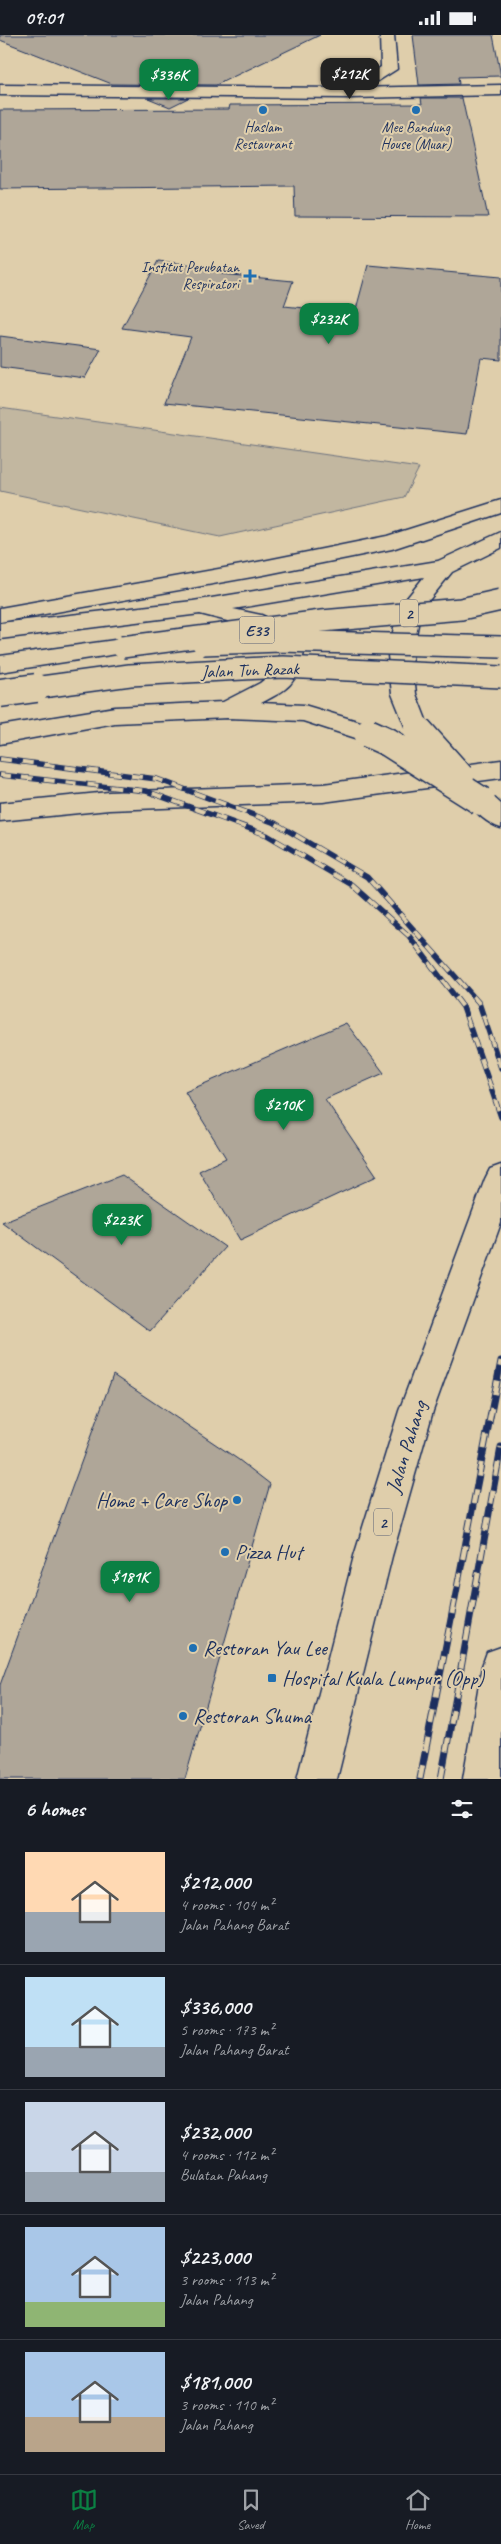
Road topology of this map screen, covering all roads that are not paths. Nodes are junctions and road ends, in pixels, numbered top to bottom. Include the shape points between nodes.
1 (387, 35) edge
2 (388, 69) junction
3 (0, 90) edge
4 (451, 90) junction
5 (501, 90) edge
6 (297, 91) junction
7 (501, 505) edge
8 (501, 539) edge
9 (444, 567) junction
10 (501, 600) edge
11 (193, 608) junction
12 (0, 615) edge
13 (0, 631) edge
14 (122, 647) junction
15 (501, 647) edge
16 (0, 664) edge
17 (501, 677) edge
18 (0, 693) edge
19 (228, 710) junction
20 (0, 735) edge
21 (501, 769) edge
22 (481, 801) junction
23 (0, 812) edge
24 (501, 819) edge
25 (501, 1179) edge
26 (501, 1666) edge
27 (317, 1779) edge
28 (482, 1779) edge

1 - 2 main road
2 - 4 main road via 402,79 424,87
2 - 6 main road via 353,84
3 - 6 main road
4 - 5 main road
4 - 6 main road
7 - 12 main road via 392,542 263,569
8 - 9 main road, 2
9 - 11 main road
9 - 22 main road, 2, bridge via 410,609 400,655 404,694 418,731
10 - 14 main road, E33, bridge via 461,609 322,621
11 - 13 main road
11 - 19 main road via 253,620 283,633 292,653 286,675 269,689
14 - 15 main road, Jalan Tun Razak, bridge via 280,641
14 - 16 main road, Jalan Tun Razak
17 - 18 main road, Jalan Tun Razak, bridge via 283,667 130,675
19 - 20 main road via 115,715
19 - 22 main road, bridge via 304,713 368,733 388,741
21 - 23 main road via 323,793 109,801
22 - 24 main road, 2
25 - 27 main road, Jalan Pahang / 2 via 416,1411 373,1556
26 - 28 main road

